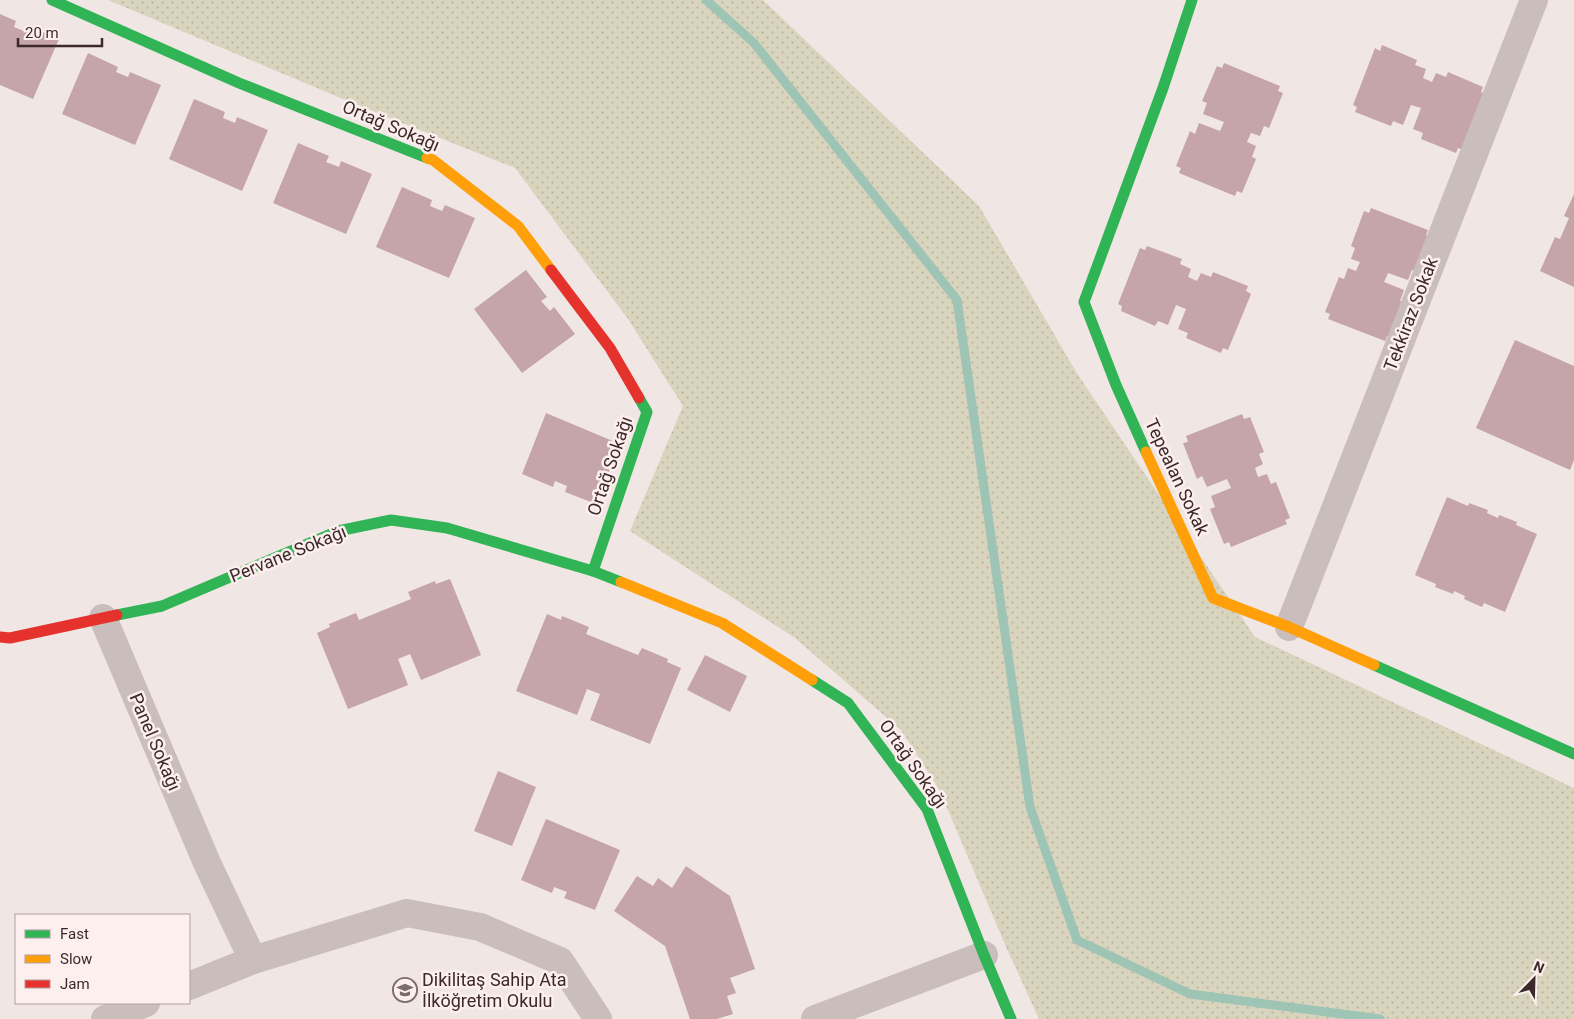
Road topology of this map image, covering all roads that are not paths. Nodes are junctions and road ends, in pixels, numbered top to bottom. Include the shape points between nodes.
1 (52, 0) edge
2 (1192, 0) edge
3 (1534, 0) edge
4 (592, 570) junction
5 (103, 618) junction
6 (1289, 627) junction
7 (0, 637) edge
8 (1574, 754) edge
9 (984, 955) junction
10 (253, 960) junction
11 (190, 986) edge
12 (144, 1004) edge
13 (106, 1019) edge
14 (598, 1019) edge
15 (815, 1019) edge
16 (1011, 1019) edge

1 - 4 street, Ortağ Sokağı via 239,83 433,160 518,226 610,348 647,412
2 - 6 street, Tepealan Sokak via 1084,302 1116,385 1213,598
3 - 6 street, Tekkiraz Sokak
4 - 5 street, Pervane Sokağı via 447,528 391,520 338,531 162,606
4 - 9 street, Ortağ Sokağı via 722,623 848,703 928,809
5 - 7 street via 10,638
5 - 10 street, Panel Sokağı via 207,863
6 - 8 street, Tepealan Sokak
9 - 15 street
9 - 16 street, Ortağ Sokağı
10 - 11 street
10 - 14 street via 407,913 480,927 560,961
12 - 13 street

